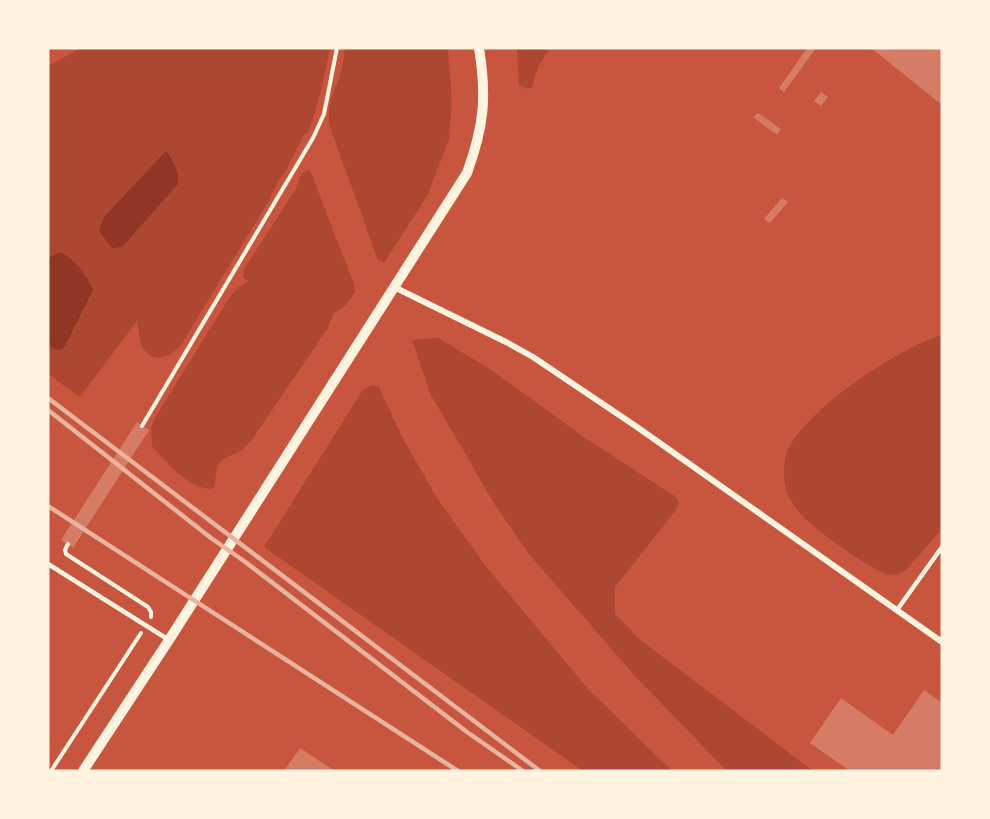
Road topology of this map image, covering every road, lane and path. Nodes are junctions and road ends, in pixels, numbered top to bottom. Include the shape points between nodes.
1 (337, 48) edge
2 (479, 48) edge
3 (394, 287) junction
4 (142, 426) dead end
5 (68, 544) dead end
6 (942, 547) edge
7 (48, 564) edge
8 (897, 610) junction
9 (145, 627) junction
10 (169, 640) junction
11 (942, 642) edge
12 (51, 771) edge
13 (83, 771) edge

1 - 4 path via 324,114 313,138
2 - 3 street via 484,89 477,146 467,173
3 - 8 street via 533,357
3 - 10 street
5 - 9 path via 66,554 148,607 151,618
6 - 8 lane
7 - 9 lane
8 - 11 street
9 - 10 lane
9 - 12 path
10 - 13 street

